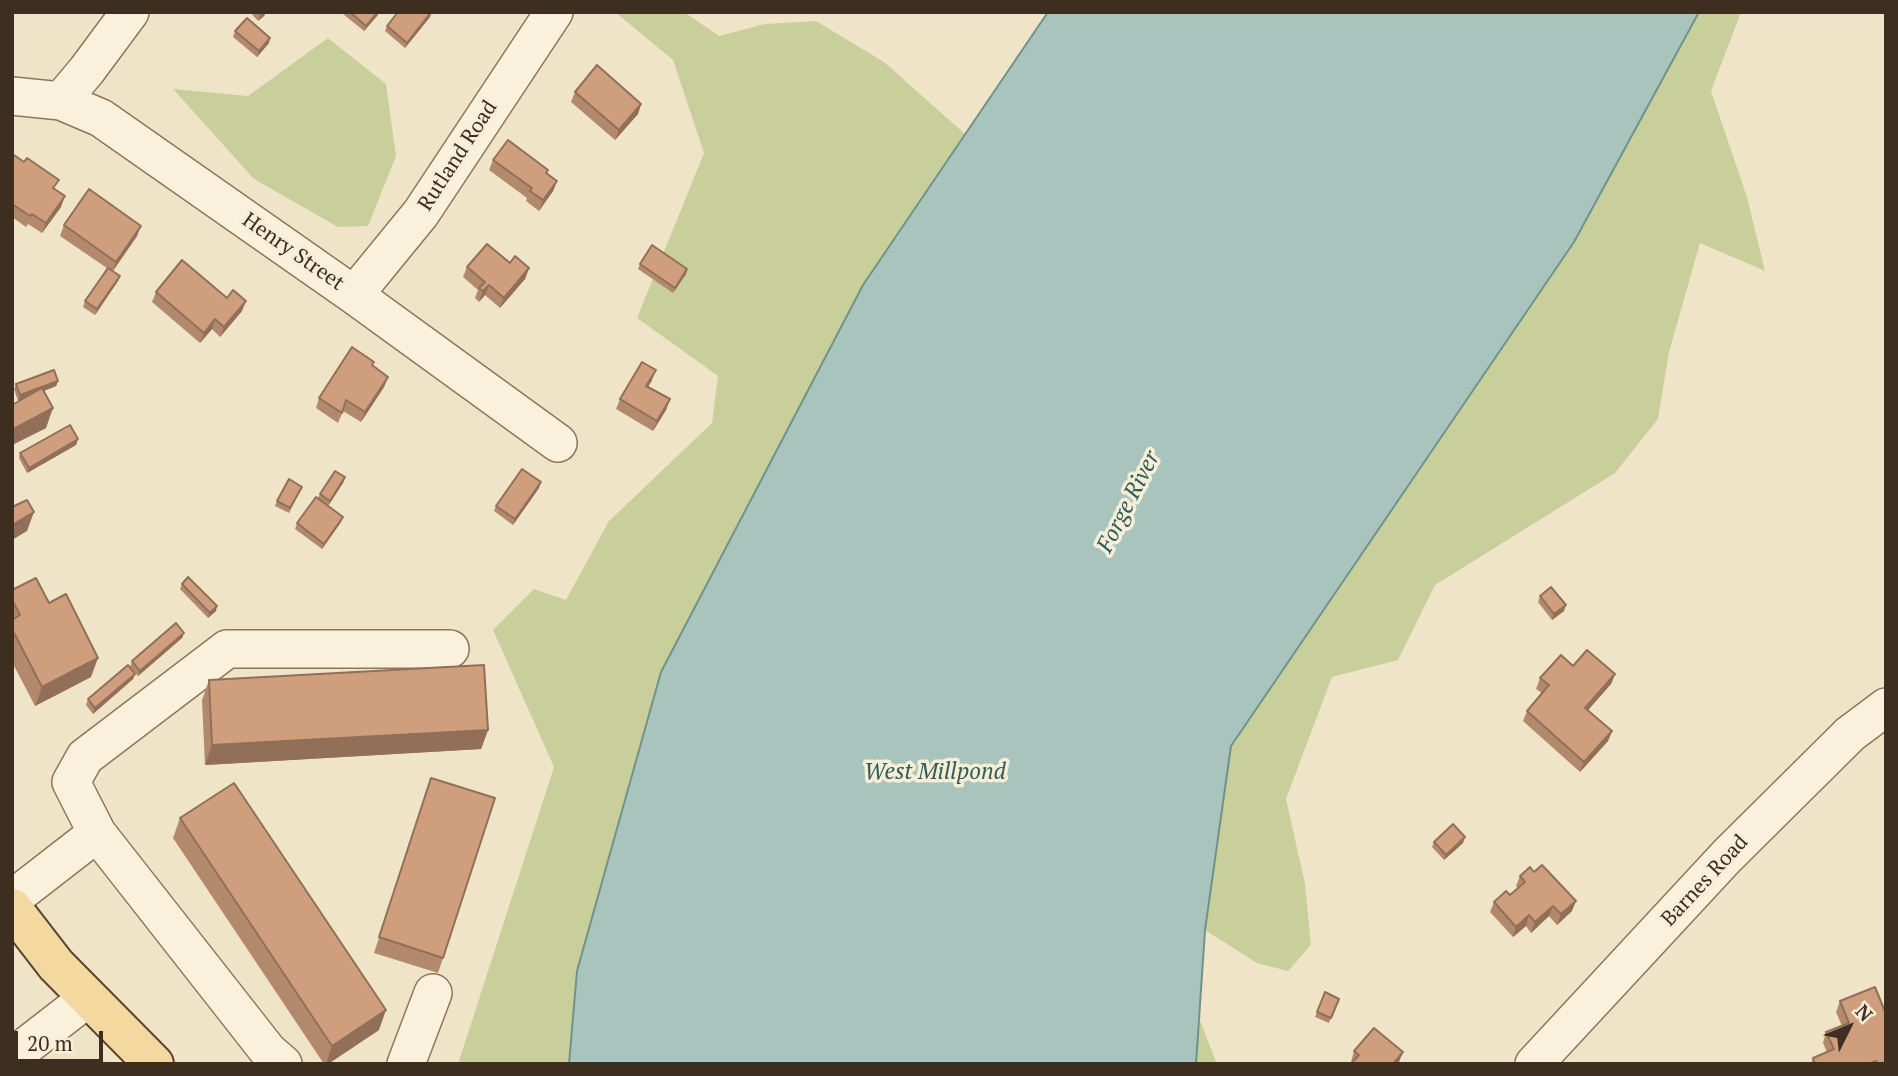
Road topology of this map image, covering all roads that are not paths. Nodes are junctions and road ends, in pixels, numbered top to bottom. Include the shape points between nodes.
1 (130, 12) edge
2 (554, 12) edge
3 (12, 96) edge
4 (61, 101) junction
5 (354, 295) junction
6 (558, 443) dead end
7 (450, 649) dead end
8 (1886, 707) edge
9 (97, 834) junction
10 (13, 909) edge
11 (433, 993) dead end
12 (88, 998) junction
13 (12, 1057) edge
14 (153, 1064) edge
15 (283, 1064) edge
16 (406, 1064) edge
17 (1534, 1064) edge

1 - 4 street
2 - 5 street, Rutland Road via 421,213
3 - 4 street, Henry Street
4 - 5 street, Henry Street via 101,118
5 - 6 street, Henry Street
7 - 9 street via 227,649 85,757 71,782
8 - 17 street, Barnes Road via 1850,734 1727,856
9 - 10 street
9 - 15 street
10 - 12 main road
11 - 16 street
12 - 13 street
12 - 14 main road

